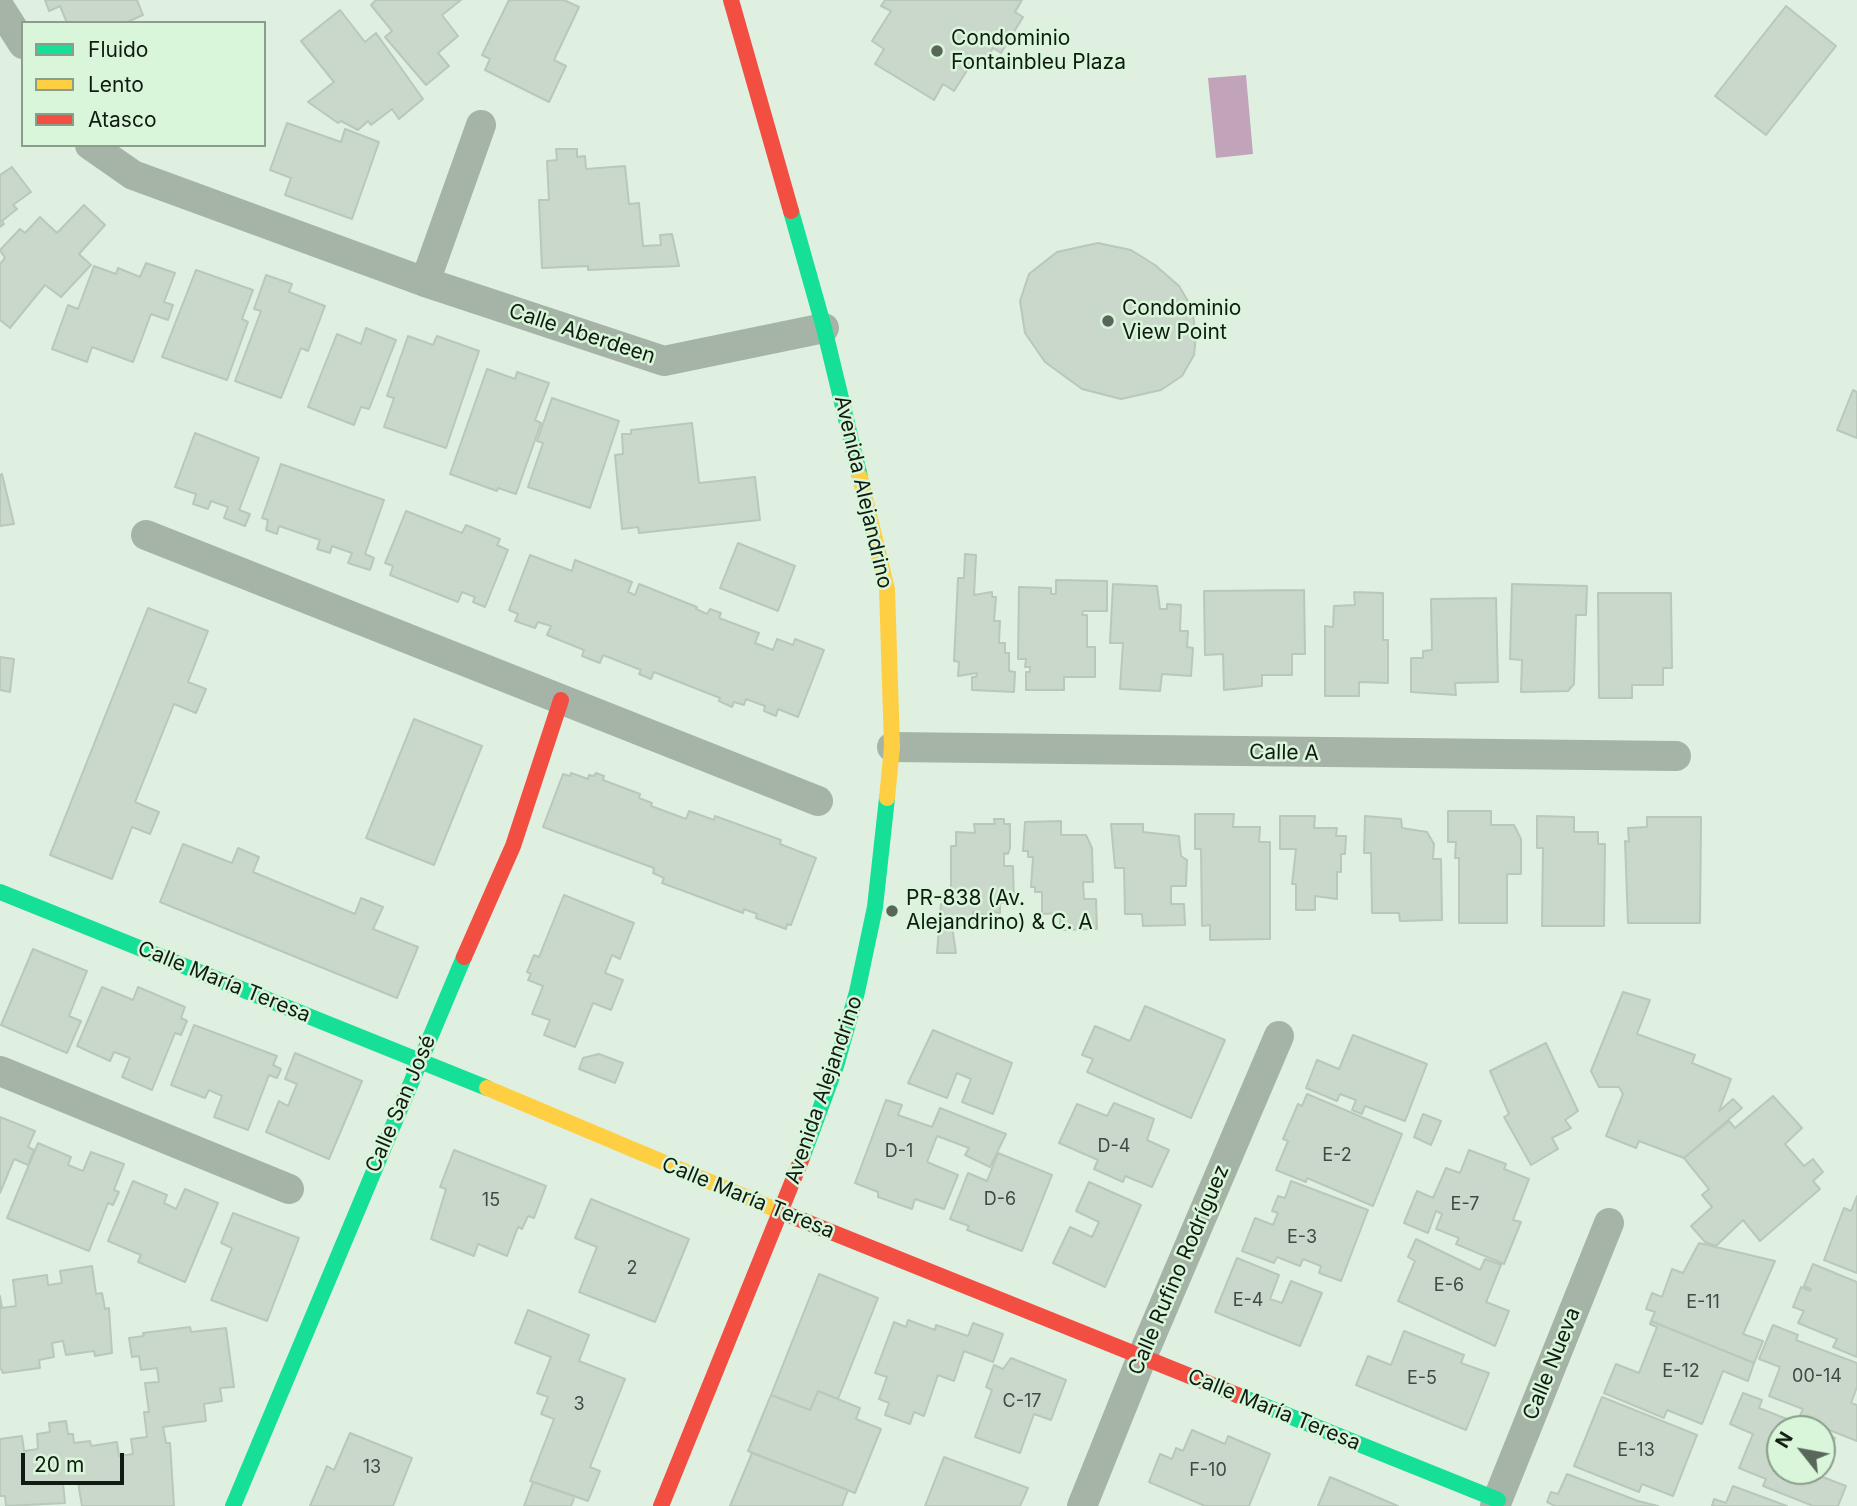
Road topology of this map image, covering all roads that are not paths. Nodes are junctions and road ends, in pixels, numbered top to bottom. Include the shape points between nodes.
1 (731, 0) edge
2 (0, 8) edge
3 (21, 41) edge
4 (481, 125) dead end
5 (93, 147) edge
6 (425, 282) junction
7 (824, 328) junction
8 (146, 535) dead end
9 (561, 700) junction
10 (892, 747) junction
11 (1676, 756) dead end
12 (818, 801) dead end
13 (2, 898) edge
14 (1279, 1036) dead end
15 (419, 1060) junction
16 (0, 1071) edge
17 (289, 1189) dead end
18 (782, 1212) junction
19 (1609, 1223) dead end
20 (1142, 1357) junction
21 (1497, 1503) edge
22 (233, 1506) edge
23 (661, 1506) edge
24 (1082, 1506) edge

1 - 7 street, Avenida Alejandrino
2 - 3 street
4 - 6 street
5 - 6 street, Calle Aberdeen via 134,175
6 - 7 street, Calle Aberdeen via 664,361
7 - 10 street, Avenida Alejandrino via 887,589
8 - 9 street
9 - 12 street
9 - 15 street, Calle San José via 513,846
10 - 11 street, Calle A
10 - 18 street, Avenida Alejandrino via 875,907 857,992 836,1066
13 - 15 street, Calle María Teresa
14 - 20 street, Calle Rufino Rodríguez
15 - 18 street, Calle María Teresa
15 - 22 street, Calle San José
16 - 17 street
18 - 20 street, Calle María Teresa
18 - 23 street, Avenida Alejandrino
19 - 21 street, Calle Nueva
20 - 21 street, Calle María Teresa
20 - 24 street, Calle Rufino Rodríguez

